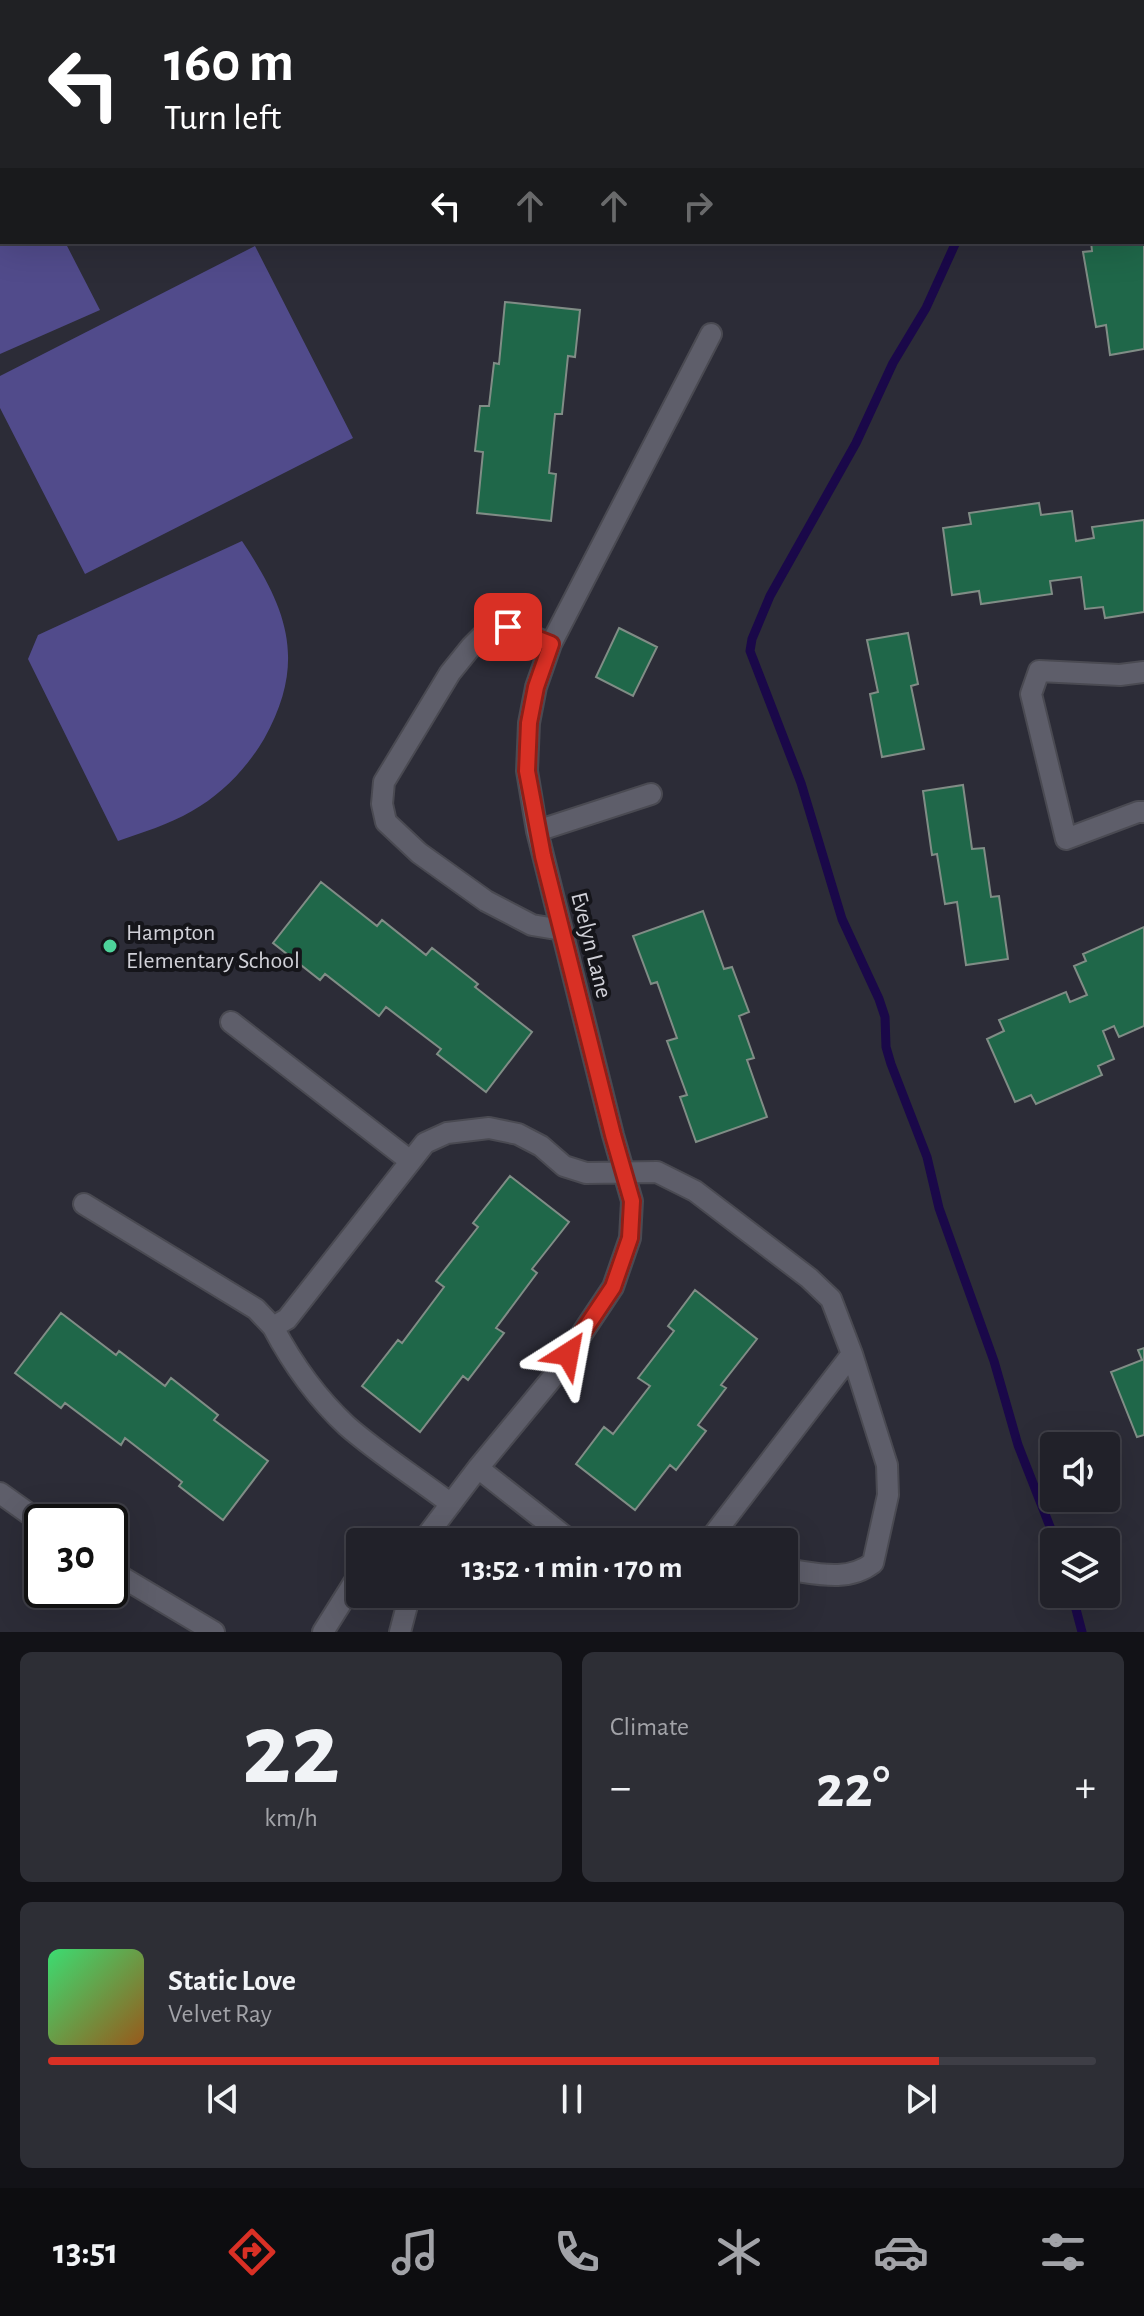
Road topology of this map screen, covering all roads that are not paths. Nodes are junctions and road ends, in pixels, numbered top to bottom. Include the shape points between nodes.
1 (711, 334) dead end
2 (551, 644) junction
3 (1144, 672) edge
4 (651, 794) dead end
5 (1144, 812) edge
6 (537, 831) junction
7 (562, 930) junction
8 (231, 1022) dead end
9 (409, 1160) junction
10 (624, 1172) junction
11 (84, 1204) dead end
12 (273, 1327) junction
13 (852, 1354) junction
14 (478, 1468) junction
15 (0, 1493) edge
16 (451, 1504) junction
17 (24, 1510) edge
18 (433, 1528) edge
19 (554, 1528) edge
20 (719, 1528) edge
21 (798, 1571) edge
22 (128, 1581) edge
23 (346, 1595) edge
24 (406, 1608) edge
25 (214, 1632) edge
26 (323, 1632) edge
27 (400, 1632) edge

1 - 2 street, Evelyn Lane
2 - 6 street, Evelyn Lane via 529,723 527,771
2 - 7 street via 508,627 491,627 450,673 399,755 384,782 382,804 386,822 419,853 486,901 532,925
3 - 5 street via 1039,671 1031,694 1066,839
4 - 6 street
6 - 7 street, Evelyn Lane
7 - 10 street, Evelyn Lane
8 - 9 street
9 - 10 street via 425,1143 447,1133 489,1128 518,1134 564,1166 586,1173
9 - 12 street via 287,1319
10 - 13 street via 657,1172 695,1191 809,1278 831,1299
10 - 14 street, Evelyn Lane via 632,1201 630,1238 613,1287 553,1377
11 - 12 street via 256,1309
12 - 16 street via 286,1352 347,1426
13 - 20 street
13 - 21 street via 887,1465 888,1495 876,1555 859,1573
14 - 16 street, Evelyn Lane
14 - 19 street
15 - 17 street
16 - 18 street, Evelyn Lane
22 - 25 street
23 - 26 street
24 - 27 street

